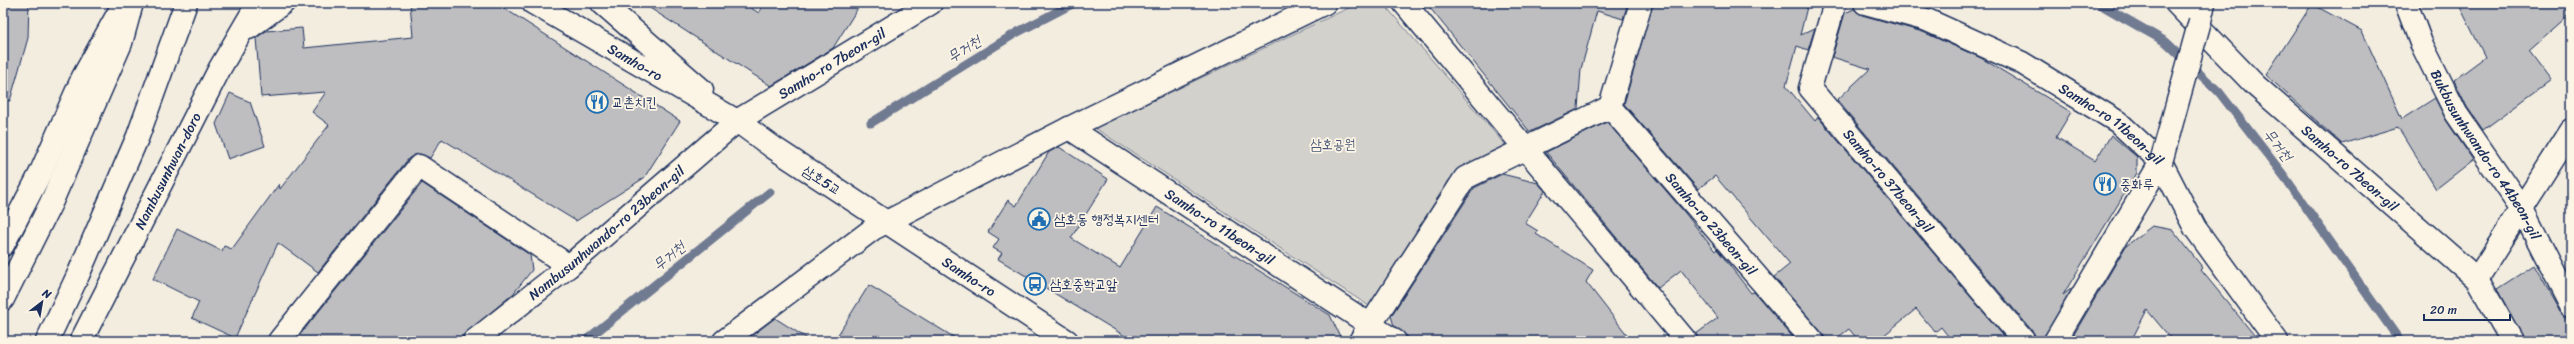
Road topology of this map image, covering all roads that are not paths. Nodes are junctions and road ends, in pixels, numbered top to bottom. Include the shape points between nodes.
1 (124, 3) edge
2 (132, 3) edge
3 (186, 3) edge
4 (258, 3) edge
5 (283, 3) edge
6 (533, 3) edge
7 (602, 3) edge
8 (1325, 3) edge
9 (1404, 3) edge
10 (1641, 3) edge
11 (1835, 3) edge
12 (1865, 3) edge
13 (2176, 3) edge
14 (2406, 3) edge
15 (927, 4) edge
16 (2202, 12) edge
17 (233, 45) junction
18 (1610, 107) junction
19 (737, 121) junction
20 (1069, 128) junction
21 (2571, 131) edge
22 (774, 148) joint
23 (1525, 149) junction
24 (2161, 162) junction
25 (2522, 209) junction
26 (880, 217) junction
27 (3, 245) edge
28 (569, 266) junction
29 (2477, 279) junction
30 (3, 299) edge
31 (2571, 305) edge
32 (1365, 333) edge
33 (47, 341) edge
34 (81, 341) edge
35 (279, 341) edge
36 (474, 341) edge
37 (724, 341) edge
38 (1067, 341) edge
39 (1395, 341) edge
40 (1686, 341) edge
41 (1813, 341) edge
42 (2024, 341) edge
43 (2055, 341) edge
44 (2277, 341) edge
45 (2512, 341) edge

1 - 27 main road via 83,77 40,174
2 - 30 main road via 121,43 51,203
3 - 33 main road via 138,136
4 - 17 main road, Nambusunhwan-doro
5 - 17 main road via 256,21
6 - 19 main road, Samho-ro
7 - 19 main road, Samho-ro
8 - 20 main road
9 - 23 main road
10 - 18 main road
11 - 42 main road, Samho-ro 37beon-gil via 1810,88
12 - 24 main road, Samho-ro 11beon-gil via 1927,20 2022,63 2118,122
13 - 29 main road, Samho-ro 7beon-gil via 2255,84
14 - 25 main road, Bukbusunhwando-ro 44beon-gil via 2421,43 2456,113
15 - 19 main road, Samho-ro 7beon-gil
16 - 24 main road, bridge
17 - 34 main road, Nambusunhwan-doro
18 - 23 main road
18 - 41 main road, Samho-ro 23beon-gil
19 - 22 main road, Samho-ro
19 - 28 main road, Nambusunhwando-ro 23beon-gil
20 - 26 main road
20 - 32 main road, Samho-ro 11beon-gil
21 - 25 main road
22 - 26 main road, 삼호5교
23 - 32 main road via 1466,178
23 - 40 main road
24 - 43 main road
24 - 44 main road, Samho-ro 11beon-gil via 2195,228
25 - 29 main road
25 - 31 main road, Bukbusunhwando-ro 44beon-gil
26 - 37 main road via 873,229
26 - 38 main road, Samho-ro
28 - 35 main road via 418,166
28 - 36 main road, Nambusunhwando-ro 23beon-gil
29 - 45 main road, Samho-ro 7beon-gil
32 - 39 main road

